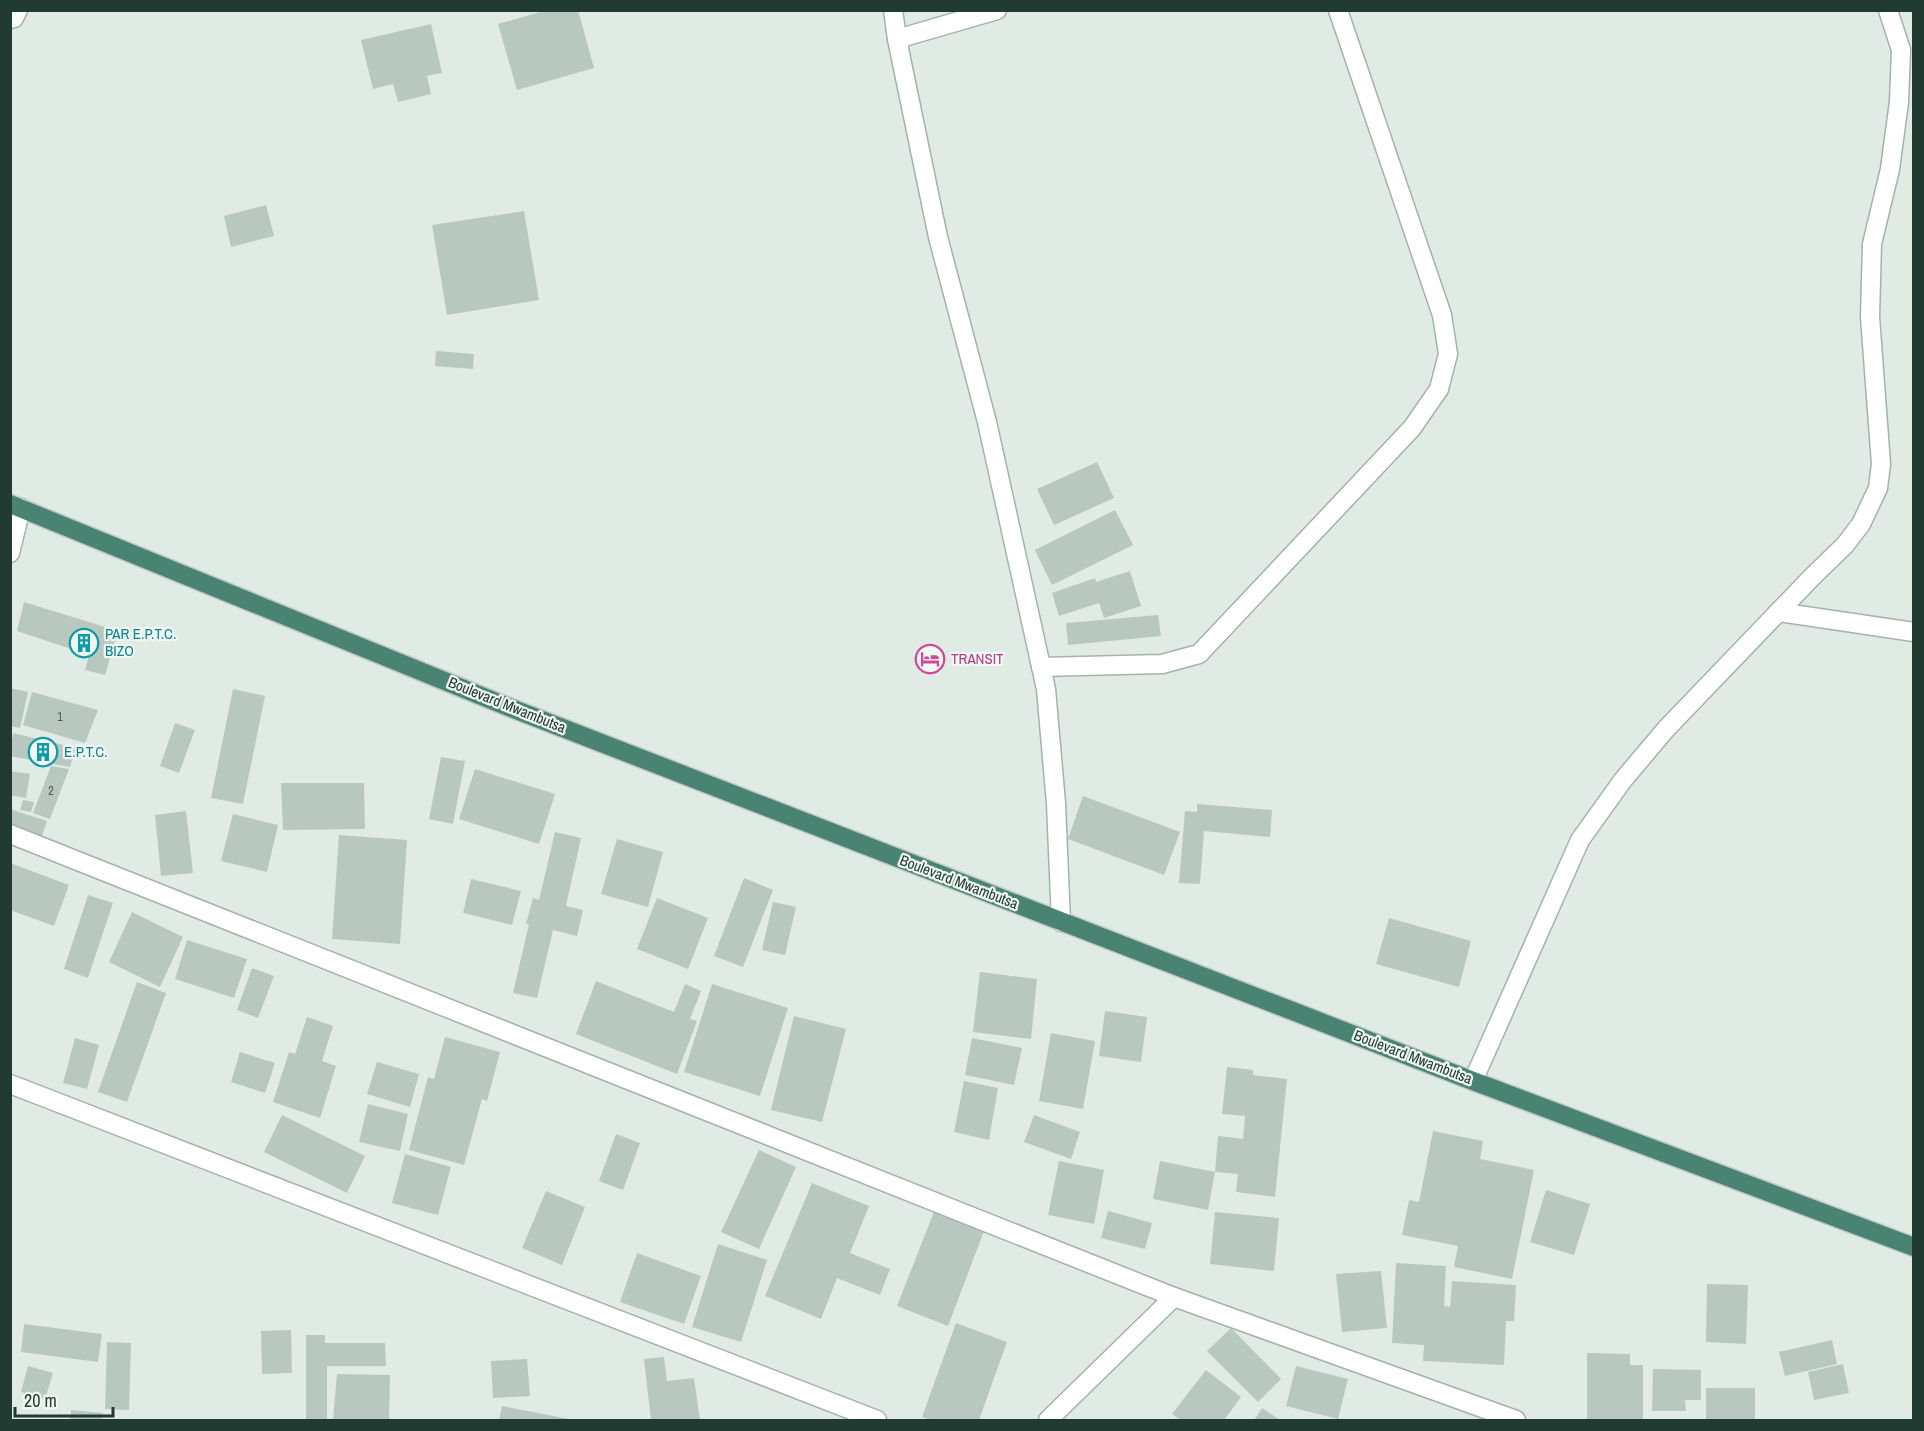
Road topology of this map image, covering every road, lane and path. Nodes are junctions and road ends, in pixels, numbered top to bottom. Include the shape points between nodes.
1 (18, 10) edge
2 (893, 10) edge
3 (997, 10) edge
4 (1338, 10) edge
5 (1888, 10) edge
6 (10, 19) edge
7 (897, 39) junction
8 (16, 506) edge
9 (10, 552) edge
10 (1778, 612) junction
11 (1914, 633) edge
12 (1041, 667) junction
13 (10, 834) edge
14 (1061, 922) junction
15 (1473, 1081) junction
16 (10, 1084) edge
17 (1914, 1247) edge
18 (1174, 1297) junction
19 (1471, 1413) edge
20 (877, 1420) edge
21 (1048, 1420) edge
22 (1516, 1420) edge

1 - 6 street
2 - 7 street
3 - 7 street
4 - 12 street via 1442,315 1448,354 1438,389 1412,428 1199,654 1162,664
5 - 10 street via 1901,50 1890,169 1872,244 1870,317 1881,465 1878,488 1861,524 1845,545
7 - 12 street via 938,237 987,422
8 - 9 street
8 - 14 highway, Boulevard Mwambutsa via 506,706
10 - 11 street
10 - 15 street via 1666,729 1580,840
12 - 14 street via 1056,803
13 - 18 street
14 - 15 highway, Boulevard Mwambutsa
15 - 17 highway, Boulevard Mwambutsa
16 - 20 street
18 - 19 street
18 - 21 street
19 - 22 street

